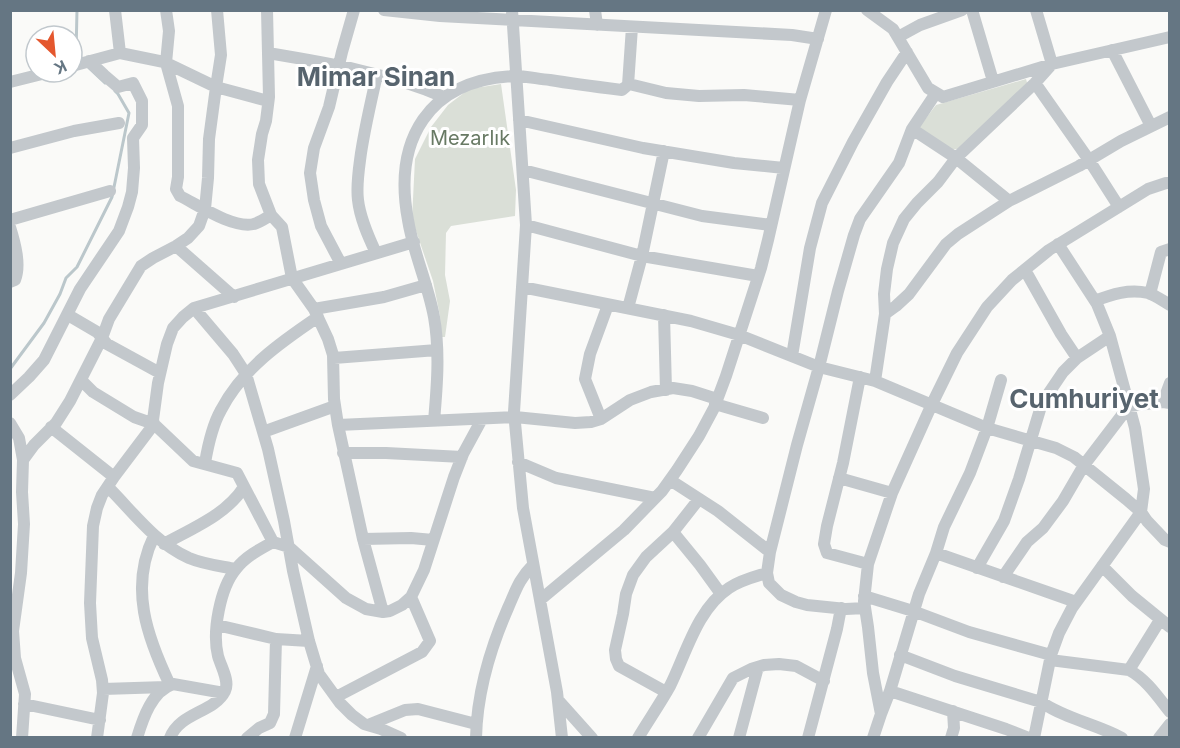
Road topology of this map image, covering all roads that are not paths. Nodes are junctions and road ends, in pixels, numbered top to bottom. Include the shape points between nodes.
1 (115, 10) edge
2 (166, 10) edge
3 (217, 10) edge
4 (267, 10) edge
5 (354, 10) edge
6 (384, 10) edge
7 (595, 10) edge
8 (826, 10) edge
9 (867, 10) edge
10 (963, 10) edge
11 (972, 10) edge
12 (1036, 10) edge
13 (512, 15) edge
14 (597, 25) junction
15 (632, 27) junction
16 (898, 37) junction
17 (1170, 37) edge
18 (818, 39) junction
19 (1112, 50) junction
20 (907, 52) junction
21 (120, 53) junction
22 (268, 54) junction
23 (84, 62) edge
24 (166, 63) junction
25 (84, 64) edge
26 (1052, 64) junction
27 (339, 65) junction
28 (377, 75) junction
29 (516, 76) junction
30 (993, 81) junction
31 (1035, 83) junction
32 (628, 85) junction
33 (216, 87) junction
34 (936, 93) junction
35 (444, 97) junction
36 (800, 100) junction
37 (268, 101) junction
38 (1170, 117) edge
39 (519, 120) junction
40 (119, 123) dead end
41 (1151, 126) junction
42 (912, 129) junction
43 (10, 148) edge
44 (664, 151) junction
45 (956, 158) junction
46 (1089, 160) junction
47 (784, 168) junction
48 (523, 171) junction
49 (1170, 183) edge
50 (110, 191) dead end
51 (1009, 201) junction
52 (652, 204) junction
53 (1119, 207) junction
54 (205, 209) junction
55 (271, 215) junction
56 (10, 220) edge
57 (526, 225) junction
58 (771, 225) junction
59 (10, 227) edge
60 (414, 242) junction
61 (1059, 244) junction
62 (176, 246) junction
63 (1170, 249) edge
64 (375, 253) junction
65 (642, 256) junction
66 (341, 264) junction
67 (1025, 270) junction
68 (758, 276) junction
69 (292, 278) junction
70 (10, 282) edge
71 (426, 285) junction
72 (522, 287) junction
73 (1150, 294) junction
74 (234, 297) junction
75 (1095, 300) junction
76 (608, 305) junction
77 (1170, 305) edge
78 (194, 308) junction
79 (628, 308) junction
80 (316, 313) junction
81 (885, 314) junction
82 (68, 315) junction
83 (664, 315) junction
84 (739, 335) junction
85 (1110, 336) junction
86 (102, 338) junction
87 (437, 350) junction
88 (792, 356) junction
89 (334, 358) junction
90 (1077, 358) junction
91 (819, 368) junction
92 (160, 373) junction
93 (246, 374) junction
94 (860, 377) junction
95 (81, 380) junction
96 (1001, 380) dead end
97 (875, 381) junction
98 (1170, 382) edge
99 (666, 390) junction
100 (10, 395) edge
101 (716, 401) junction
102 (1166, 402) edge
103 (932, 404) junction
104 (335, 406) junction
105 (1129, 406) junction
106 (514, 417) junction
107 (763, 418) dead end
108 (482, 419) junction
109 (601, 419) junction
110 (434, 422) junction
111 (10, 423) edge
112 (154, 424) junction
113 (338, 425) junction
114 (51, 427) junction
115 (987, 428) junction
116 (263, 432) junction
117 (1031, 441) junction
118 (343, 453) junction
119 (462, 457) junction
120 (23, 460) junction
121 (518, 462) junction
122 (205, 463) junction
123 (1084, 465) junction
124 (839, 478) junction
125 (670, 480) junction
126 (111, 482) junction
127 (244, 487) junction
128 (892, 493) junction
129 (655, 498) junction
130 (699, 499) junction
131 (1141, 512) junction
132 (673, 532) junction
133 (154, 536) junction
134 (363, 539) junction
135 (433, 540) junction
136 (273, 542) junction
137 (1170, 543) edge
138 (164, 544) junction
139 (289, 547) junction
140 (770, 552) junction
141 (936, 553) junction
142 (868, 564) junction
143 (533, 565) junction
144 (1102, 566) junction
145 (977, 567) junction
146 (235, 569) junction
147 (767, 573) junction
148 (1003, 577) junction
149 (721, 594) junction
150 (411, 597) junction
151 (540, 600) junction
152 (865, 602) junction
153 (1076, 602) junction
154 (841, 608) junction
155 (913, 611) junction
156 (383, 612) junction
157 (1165, 624) edge
158 (217, 625) junction
159 (276, 639) junction
160 (309, 641) junction
161 (900, 654) junction
162 (1050, 658) junction
163 (316, 666) junction
164 (758, 667) junction
165 (1129, 670) junction
166 (824, 681) junction
167 (168, 686) junction
168 (103, 689) junction
169 (890, 691) junction
170 (666, 692) junction
171 (224, 693) junction
172 (336, 697) junction
173 (558, 700) junction
174 (1041, 702) junction
175 (24, 704) junction
176 (953, 711) junction
177 (1170, 712) edge
178 (880, 714) junction
179 (100, 720) junction
180 (476, 723) junction
181 (1170, 724) edge
182 (368, 725) junction
183 (22, 738) edge
184 (97, 738) edge
185 (138, 738) edge
186 (171, 738) edge
187 (247, 738) edge
188 (295, 738) edge
189 (401, 738) edge
190 (476, 738) edge
191 (562, 738) edge
192 (592, 738) edge
193 (638, 738) edge
194 (698, 738) edge
195 (739, 738) edge
196 (808, 738) edge
197 (873, 738) edge
198 (951, 738) edge
199 (1029, 738) edge
200 (1034, 738) edge
201 (1122, 738) edge
202 (1159, 738) edge

1 - 21 street
2 - 24 street
3 - 33 street via 221,55
4 - 22 street
5 - 27 street
6 - 13 street via 440,16
7 - 14 street
8 - 18 street
9 - 16 street
10 - 16 street
11 - 30 street
12 - 26 street
13 - 14 street
13 - 29 street
14 - 15 street
15 - 18 street
15 - 32 street
16 - 20 street
17 - 19 street
18 - 36 street
19 - 26 street
19 - 41 street
20 - 34 street via 928,88
20 - 88 street via 822,203 810,248
21 - 23 street
21 - 24 street
22 - 27 street
22 - 37 street
24 - 33 street
24 - 54 street via 178,106 176,189 180,196
25 - 82 street via 118,87 133,83 142,101 142,124 134,138 132,192 119,231
26 - 30 street
26 - 31 street
27 - 28 street
27 - 66 street via 310,173 321,226
28 - 35 street
28 - 64 street via 358,183 361,215
29 - 32 street via 622,90
29 - 35 street via 483,79
29 - 39 street
30 - 34 street via 943,97
31 - 45 street
31 - 46 street
32 - 36 street via 699,96
33 - 37 street
33 - 54 street
34 - 42 street
35 - 60 street via 416,129 404,172
36 - 47 street
37 - 55 street via 259,184
38 - 41 street
39 - 44 street
39 - 48 street
40 - 43 street
41 - 46 street
42 - 45 street
42 - 91 street via 899,163 860,219
44 - 47 street
44 - 52 street
45 - 51 street
45 - 81 street via 904,219 893,243 884,294
46 - 51 street
46 - 53 street
47 - 58 street
48 - 52 street
48 - 57 street
49 - 53 street via 1148,189
50 - 56 street
51 - 81 street via 946,244 909,294
52 - 58 street via 702,216
52 - 65 street
53 - 61 street
54 - 55 street via 238,224 254,224
54 - 62 street via 199,226
55 - 69 street via 282,227
57 - 65 street
57 - 72 street
58 - 68 street
59 - 70 street via 18,272
60 - 64 street
60 - 71 street
61 - 67 street
61 - 75 street
62 - 74 street
62 - 86 street via 141,266
63 - 73 street via 1161,252
64 - 66 street
65 - 68 street
65 - 79 street
66 - 69 street
67 - 90 street
67 - 103 street via 987,307 957,353
68 - 84 street
69 - 74 street
69 - 80 street
71 - 80 street
71 - 87 street
72 - 76 street
72 - 106 street
73 - 75 street via 1112,294
73 - 77 street
74 - 78 street
75 - 85 street
76 - 79 street
76 - 109 street via 585,379
78 - 92 street via 173,328
78 - 93 street
79 - 83 street
80 - 89 street
80 - 93 street
81 - 97 street
82 - 86 street
82 - 100 street via 44,360
83 - 84 street
83 - 99 street
84 - 88 street
84 - 101 street
85 - 90 street
85 - 105 street
86 - 92 street
86 - 95 street
87 - 89 street
87 - 110 street
88 - 91 street
89 - 104 street
90 - 117 street via 1042,403
91 - 94 street
91 - 140 street
92 - 112 street
93 - 116 street
93 - 122 street via 220,410
94 - 97 street
94 - 124 street
95 - 112 street via 134,417
95 - 114 street
96 - 115 street
97 - 103 street
98 - 102 street
99 - 101 street via 692,391
99 - 109 street via 630,400
101 - 107 street
101 - 125 street
102 - 105 street
103 - 115 street
103 - 128 street
104 - 113 street
104 - 116 street
105 - 123 street
105 - 131 street via 1144,489
106 - 108 street
106 - 109 street via 575,423
106 - 121 street
108 - 110 street
108 - 119 street
110 - 113 street
111 - 120 street via 19,438
112 - 122 street via 193,460
112 - 126 street
113 - 118 street
114 - 120 street
114 - 126 street
115 - 117 street
115 - 141 street
116 - 139 street
117 - 123 street via 1056,448
117 - 145 street via 1004,521
118 - 119 street
118 - 134 street
119 - 135 street
120 - 175 street via 24,524 13,631
121 - 129 street via 556,478
121 - 143 street
122 - 127 street via 237,473
123 - 131 street
123 - 148 street via 1063,501
124 - 128 street
124 - 142 street via 824,544 827,553
125 - 129 street
125 - 130 street
126 - 133 street
126 - 168 street via 97,508 93,526 90,603 92,638
127 - 136 street
127 - 138 street via 215,516
128 - 142 street
129 - 151 street via 624,530
130 - 132 street
130 - 140 street
131 - 137 street
131 - 144 street
132 - 149 street
132 - 170 street via 633,575 615,650 619,666
133 - 138 street
133 - 167 street via 145,557 141,597
134 - 135 street
134 - 156 street
135 - 150 street
136 - 139 street
136 - 146 street
138 - 146 street via 191,559
139 - 156 street via 346,598 366,609
139 - 160 street
140 - 147 street
141 - 145 street
141 - 155 street
142 - 152 street
143 - 151 street
143 - 180 street via 522,576 497,633
144 - 153 street
144 - 157 street
145 - 148 street
146 - 158 street via 223,596
147 - 149 street via 746,579
147 - 154 street via 769,583 781,595 807,605
148 - 153 street
149 - 170 street via 698,624
150 - 156 street
150 - 172 street via 430,641 422,652
151 - 173 street
152 - 154 street
152 - 155 street
152 - 178 street
153 - 162 street
154 - 166 street
155 - 161 street
155 - 162 street
157 - 165 street via 1142,647
158 - 159 street
158 - 171 street via 218,656 227,689
159 - 160 street
159 - 187 street via 274,714 270,723
160 - 163 street
161 - 169 street
161 - 174 street via 955,676
162 - 165 street
162 - 174 street
163 - 172 street
163 - 188 street
164 - 166 street via 796,666
164 - 194 street via 733,678
164 - 195 street
165 - 177 street
166 - 196 street
167 - 168 street
167 - 171 street
167 - 185 street via 149,706
168 - 179 street
169 - 176 street
169 - 178 street
170 - 193 street
171 - 186 street via 174,728
172 - 182 street via 352,715
173 - 191 street
173 - 192 street
174 - 200 street
174 - 201 street via 1053,711
175 - 179 street
175 - 183 street
176 - 198 street
176 - 199 street
178 - 197 street
179 - 184 street
180 - 182 street via 418,709 405,710
180 - 190 street
181 - 202 street
182 - 189 street

